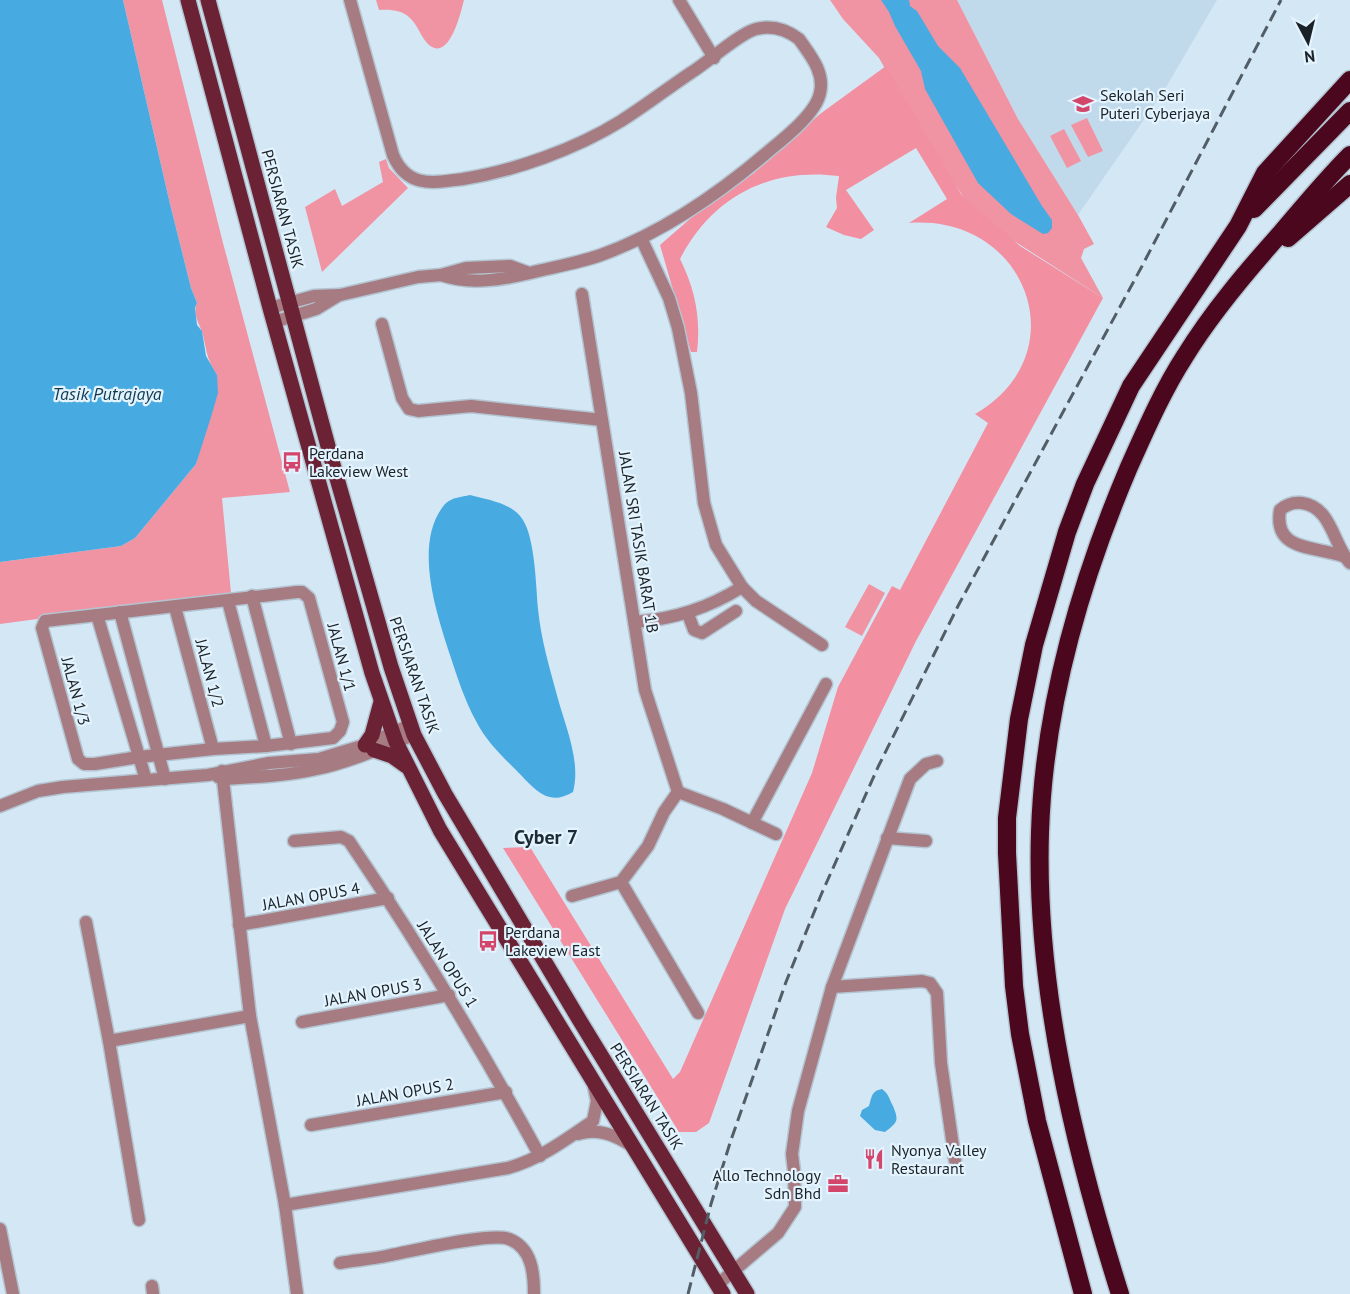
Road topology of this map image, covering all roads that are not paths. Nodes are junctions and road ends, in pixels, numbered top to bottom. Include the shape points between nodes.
1 (188, 0) edge
2 (208, 0) edge
3 (350, 0) edge
4 (679, 0) edge
5 (714, 58) junction
6 (1350, 80) edge
7 (1350, 111) edge
8 (1350, 155) edge
9 (1350, 184) edge
10 (1239, 226) junction
11 (641, 238) junction
12 (1239, 280) junction
13 (582, 294) dead end
14 (292, 310) junction
15 (272, 315) junction
16 (382, 324) dead end
17 (602, 420) junction
18 (1347, 559) edge
19 (742, 587) junction
20 (252, 596) junction
21 (228, 601) junction
22 (175, 607) junction
23 (736, 611) dead end
24 (120, 612) junction
25 (688, 614) junction
26 (97, 615) junction
27 (635, 622) junction
28 (822, 645) dead end
29 (826, 684) dead end
30 (381, 702) junction
31 (412, 730) junction
32 (395, 737) junction
33 (291, 744) junction
34 (266, 746) junction
35 (369, 747) junction
36 (213, 749) junction
37 (159, 755) junction
38 (139, 757) junction
39 (938, 761) dead end
40 (408, 768) junction
41 (223, 775) junction
42 (165, 779) junction
43 (146, 780) junction
44 (678, 792) junction
45 (0, 806) edge
46 (752, 823) junction
47 (776, 834) dead end
48 (887, 838) junction
49 (294, 841) dead end
50 (926, 841) dead end
51 (621, 882) junction
52 (572, 896) dead end
53 (388, 898) junction
54 (86, 922) dead end
55 (239, 925) junction
56 (832, 987) junction
57 (449, 995) junction
58 (698, 1013) dead end
59 (250, 1016) junction
60 (302, 1022) dead end
61 (109, 1041) junction
62 (591, 1077) junction
63 (506, 1092) junction
64 (311, 1125) dead end
65 (572, 1136) junction
66 (636, 1148) junction
67 (540, 1156) junction
68 (955, 1160) dead end
69 (285, 1205) junction
70 (139, 1220) dead end
71 (0, 1229) edge
72 (340, 1263) dead end
73 (734, 1272) junction
74 (720, 1289) edge
75 (13, 1294) edge
76 (297, 1294) edge
77 (534, 1294) edge
78 (747, 1294) edge
79 (1083, 1294) edge
80 (1120, 1294) edge

1 - 15 main road
2 - 14 main road, PERSIARAN TASIK
3 - 5 street via 393,155 406,175 426,182 496,172 569,147 619,122
4 - 5 street
5 - 11 street via 749,32 763,28 784,30 799,39 817,66 819,97 807,115 758,160 680,217
6 - 10 highway via 1265,173
7 - 10 highway
8 - 12 highway
9 - 12 highway
10 - 79 highway via 1131,386 1094,462 1067,532 1034,645 1013,759 1007,853 1020,1034 1037,1121
11 - 14 street via 573,264 529,273 510,266 466,268 340,295 314,296
11 - 19 street via 669,298 685,357 710,526 716,544
12 - 80 highway via 1184,356 1116,498 1071,630 1044,771 1040,872 1044,945 1058,1050 1086,1176
13 - 17 street, JALAN SRI TASIK BARAT 1B
14 - 15 street
14 - 31 main road, PERSIARAN TASIK via 387,655
15 - 30 main road
16 - 17 street via 402,398 409,409 471,406
17 - 27 street, JALAN SRI TASIK BARAT 1B
18 - 18 street via 1288,540 1280,527 1280,510 1295,503 1317,509
19 - 25 street
19 - 28 street via 768,610
20 - 21 street
20 - 33 street
20 - 33 street, JALAN 1/1 via 306,594 343,722 333,738
21 - 22 street
21 - 34 street
22 - 24 street
22 - 36 street, JALAN 1/2
23 - 25 street via 700,633 694,630
24 - 26 street
24 - 37 street
25 - 27 street
26 - 38 street
26 - 38 street, JALAN 1/3 via 43,624 76,755 80,762 89,765
27 - 44 street, JALAN SRI TASIK BARAT 1B via 645,690
29 - 46 street
30 - 32 main road
30 - 35 main road
31 - 32 street
31 - 73 main road, PERSIARAN TASIK via 451,804
32 - 35 street
32 - 40 main road
33 - 34 street
34 - 36 street
35 - 40 main road
35 - 41 street via 286,775
36 - 37 street
37 - 38 street
37 - 42 street
38 - 43 street
39 - 48 street via 926,764 910,779
40 - 62 main road via 440,830
41 - 42 street
41 - 55 street
42 - 43 street
43 - 45 street via 38,791
44 - 46 street
44 - 51 street via 648,846
46 - 47 street
48 - 50 street
48 - 56 street
49 - 53 street, JALAN OPUS 1 via 342,837 349,841
51 - 52 street
51 - 58 street
53 - 55 street, JALAN OPUS 4
53 - 57 street, JALAN OPUS 1
54 - 61 street
55 - 59 street
56 - 68 street via 922,981 934,988
56 - 73 street via 798,1111 792,1154 795,1207 778,1233
57 - 60 street, JALAN OPUS 3
57 - 63 street, JALAN OPUS 1
59 - 61 street
59 - 69 street
61 - 70 street
62 - 65 street via 597,1101 593,1121
62 - 66 main road
63 - 64 street, JALAN OPUS 2
63 - 67 street, JALAN OPUS 1
65 - 66 street via 599,1132
65 - 67 street
66 - 74 main road
67 - 69 street via 508,1168
69 - 76 street
71 - 75 street
72 - 77 street via 450,1244 508,1239 527,1254
73 - 74 street
73 - 78 main road, PERSIARAN TASIK

